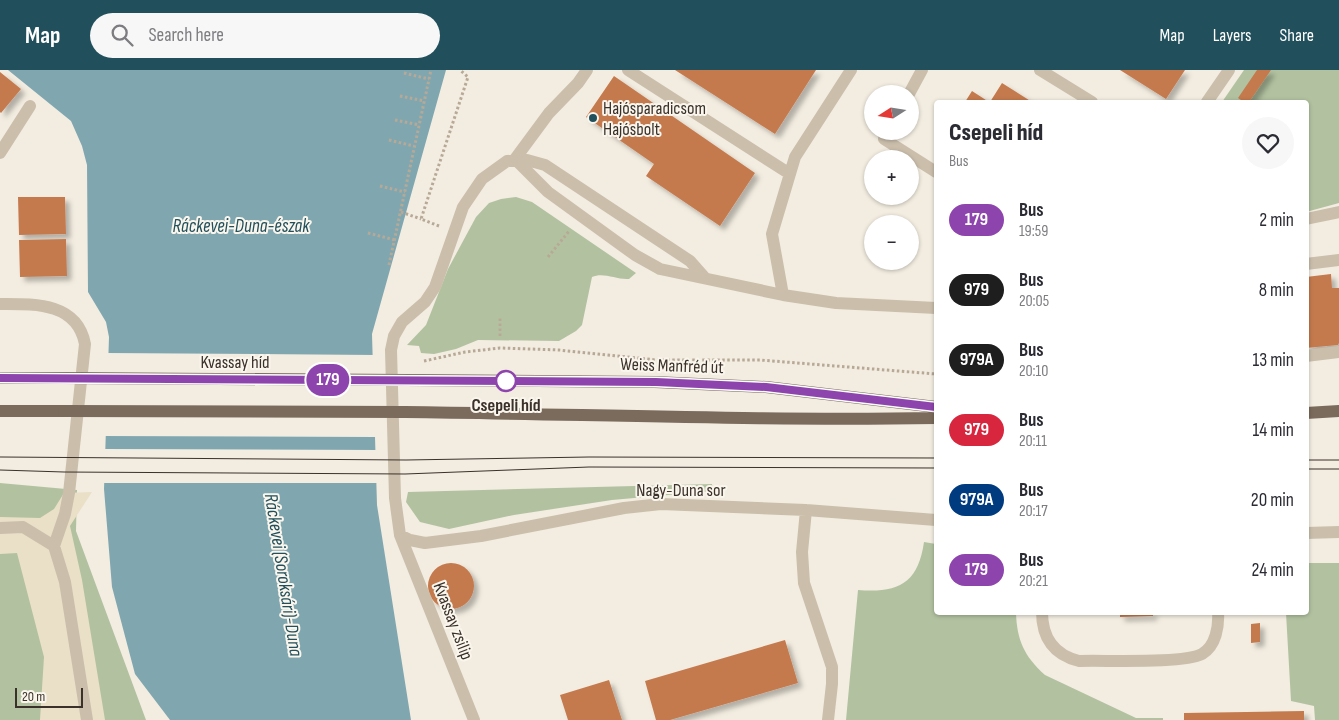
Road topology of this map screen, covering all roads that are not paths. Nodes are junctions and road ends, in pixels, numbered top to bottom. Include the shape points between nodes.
1 (586, 70) edge
2 (628, 70) edge
3 (850, 70) edge
4 (922, 70) edge
5 (1040, 70) edge
6 (1229, 70) edge
7 (914, 85) edge
8 (1089, 100) edge
9 (1209, 100) edge
10 (30, 106) dead end
11 (886, 140) edge
12 (0, 153) edge
13 (515, 159) junction
14 (934, 171) edge
15 (790, 174) junction
16 (1339, 212) edge
17 (1309, 218) edge
18 (1339, 260) edge
19 (1309, 264) edge
20 (705, 278) junction
21 (783, 295) junction
22 (0, 304) edge
23 (934, 308) edge
24 (1339, 352) edge
25 (1309, 356) edge
26 (0, 378) edge
27 (406, 380) joint
28 (934, 407) edge
29 (0, 411) edge
30 (1339, 411) edge
31 (1309, 413) edge
32 (934, 418) edge
33 (806, 510) junction
34 (934, 520) edge
35 (0, 528) edge
36 (1339, 532) edge
37 (1309, 533) edge
38 (400, 535) junction
39 (54, 546) junction
40 (1218, 615) edge
41 (1042, 616) edge
42 (87, 720) edge
43 (474, 720) edge
44 (828, 720) edge

1 - 13 lane
2 - 15 lane
3 - 15 lane via 795,157
4 - 7 lane
5 - 8 lane
6 - 9 lane
10 - 12 lane
11 - 14 lane
13 - 20 lane via 545,165 690,261
13 - 20 lane via 548,192 635,255 660,269
13 - 38 lane, Kvassay zsilip via 507,160 482,179 463,207 435,287 425,302 402,322 394,336 391,350 395,498
15 - 21 lane via 772,234
16 - 17 lane
18 - 19 lane
20 - 21 lane
21 - 23 lane via 836,303
22 - 39 lane via 50,306 70,315 83,334 85,344 69,492
24 - 25 lane
26 - 27 main road, Kvassay híd, bridge
27 - 28 main road, Weiss Manfréd út via 656,382 766,387
29 - 32 main road, bridge via 406,412 798,420
30 - 31 main road
33 - 34 lane, Nagy-Duna sor
33 - 38 lane, Nagy-Duna sor via 660,504 481,536 425,542
33 - 44 lane via 802,552 804,583 832,667
35 - 39 lane via 23,527
36 - 37 lane
38 - 43 lane, Kvassay zsilip
39 - 42 lane via 65,582
40 - 41 lane via 1214,640 1203,653 1184,659 1079,661 1066,658 1055,650 1045,636

